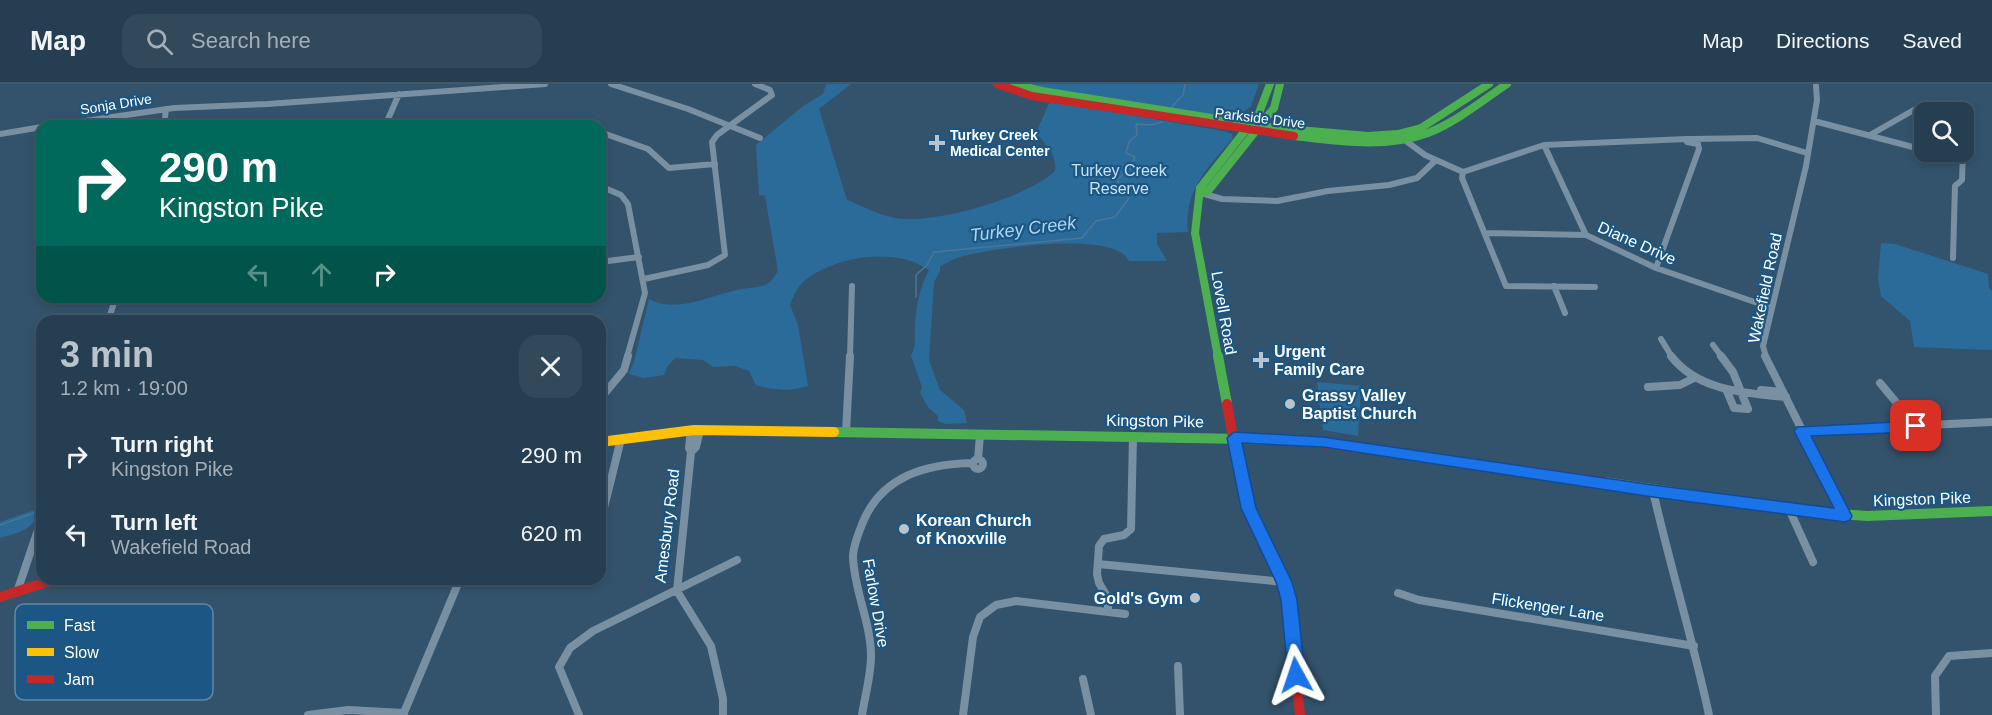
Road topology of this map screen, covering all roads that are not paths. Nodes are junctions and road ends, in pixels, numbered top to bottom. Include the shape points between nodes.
1 (545, 84) edge
2 (611, 84) edge
3 (755, 84) edge
4 (997, 84) edge
5 (1014, 84) edge
6 (1270, 84) edge
7 (1281, 84) edge
8 (1489, 84) edge
9 (1507, 84) edge
10 (1816, 86) dead end
11 (399, 94) junction
12 (166, 109) junction
13 (1914, 110) edge
14 (1164, 114) junction
15 (92, 120) edge
16 (165, 120) edge
17 (387, 120) edge
18 (1814, 121) junction
19 (728, 127) junction
20 (36, 128) edge
21 (1252, 128) junction
22 (0, 134) edge
23 (606, 134) edge
24 (1870, 135) junction
25 (1401, 137) junction
26 (760, 138) dead end
27 (1706, 139) junction
28 (1689, 141) junction
29 (1698, 143) junction
30 (1544, 145) junction
31 (1914, 147) edge
32 (1807, 153) junction
33 (1696, 154) junction
34 (1436, 160) junction
35 (1962, 162) edge
36 (714, 164) junction
37 (1463, 172) junction
38 (606, 188) edge
39 (1201, 194) junction
40 (1485, 233) junction
41 (1586, 235) junction
42 (639, 257) junction
43 (1953, 258) dead end
44 (606, 261) edge
45 (1656, 268) junction
46 (644, 279) junction
47 (852, 286) dead end
48 (1554, 286) junction
49 (1595, 287) dead end
50 (1772, 308) junction
51 (1565, 313) dead end
52 (1661, 339) dead end
53 (1713, 345) dead end
54 (1692, 379) junction
55 (1880, 383) dead end
56 (1648, 387) dead end
57 (1726, 389) junction
58 (1741, 391) junction
59 (606, 392) edge
60 (1784, 395) junction
61 (1992, 422) edge
62 (1916, 426) junction
63 (696, 430) junction
64 (1802, 431) junction
65 (846, 432) junction
66 (980, 435) junction
67 (1133, 436) junction
68 (1234, 438) junction
69 (621, 439) junction
70 (606, 441) edge
71 (1653, 491) junction
72 (606, 500) edge
73 (1789, 509) junction
74 (1992, 511) edge
75 (1845, 516) junction
76 (36, 536) edge
77 (737, 560) dead end
78 (1813, 562) dead end
79 (1098, 564) junction
80 (1284, 582) junction
81 (38, 585) edge
82 (457, 585) edge
83 (677, 591) junction
84 (17, 592) junction
85 (1398, 592) dead end
86 (0, 597) edge
87 (1107, 612) junction
88 (1125, 614) dead end
89 (1694, 646) junction
90 (1992, 653) edge
91 (1178, 666) dead end
92 (1083, 679) dead end
93 (403, 714) edge
94 (308, 715) edge
95 (579, 715) edge
96 (723, 715) edge
97 (862, 715) edge
98 (963, 715) edge
99 (1091, 715) edge
100 (1180, 715) edge
101 (1300, 715) edge
102 (1709, 715) edge
103 (1936, 715) edge

1 - 11 street, Sonja Drive
2 - 19 street via 688,109
3 - 19 street via 772,94
4 - 14 main road, Parkside Drive via 1042,98
5 - 14 main road, Parkside Drive
6 - 21 main road
7 - 21 main road via 1274,108
8 - 25 main road, Parkside Drive
9 - 25 main road, Parkside Drive via 1439,128
10 - 18 street, Wakefield Road via 1819,90
11 - 12 street, Sonja Drive
11 - 17 street
12 - 15 street, Sonja Drive
12 - 16 street
13 - 24 street
14 - 21 main road, Parkside Drive
18 - 24 street
18 - 32 street, Wakefield Road
19 - 26 street
19 - 36 street via 712,142
20 - 22 street
21 - 25 main road, Parkside Drive via 1350,138
21 - 39 main road via 1208,191
23 - 36 street via 648,149 669,168
24 - 31 street
25 - 34 street
27 - 28 street
27 - 29 street
27 - 32 street via 1757,138
28 - 29 street
28 - 30 street
28 - 33 street
29 - 33 street
30 - 37 street
30 - 41 street
32 - 50 street, Wakefield Road
33 - 45 street
34 - 37 street
34 - 39 street via 1417,178 1389,185 1277,201 1222,199
35 - 43 street via 1962,180 1955,186
36 - 46 street via 725,255 708,265
37 - 40 street
38 - 42 street via 626,199
39 - 68 main road, Lovell Road via 1195,233
40 - 41 street, Diane Drive
40 - 48 street via 1506,286
41 - 45 street, Diane Drive
42 - 44 street
42 - 46 street
45 - 50 street, Diane Drive
46 - 59 street via 642,308 627,363
47 - 65 street
48 - 49 street
48 - 51 street
50 - 60 street, Wakefield Road via 1763,346
52 - 54 street via 1671,359
53 - 58 street via 1724,357
54 - 56 street via 1680,386
54 - 57 street
55 - 62 street
57 - 58 street
57 - 58 street via 1734,408 1748,409
58 - 60 street
60 - 64 street, Wakefield Road
61 - 62 street
62 - 64 street
63 - 65 main road, Kingston Pike
63 - 69 main road, Kingston Pike
63 - 83 street, Amesbury Road
64 - 75 street, Wakefield Road
65 - 66 main road, Kingston Pike
66 - 67 main road, Kingston Pike
66 - 97 street, Farlow Drive via 975,461 937,465 910,474 880,492 867,510 853,556 871,656
67 - 68 main road, Kingston Pike
67 - 79 street via 1131,529 1124,536 1100,542
68 - 71 main road, Kingston Pike via 1323,442
68 - 80 main road, Lovell Road via 1248,508
69 - 70 main road, Kingston Pike
69 - 72 street
71 - 73 main road, Kingston Pike
71 - 89 street via 1673,579
73 - 75 main road, Kingston Pike
73 - 78 street
74 - 75 main road, Kingston Pike
76 - 84 street
77 - 83 street
79 - 80 street
79 - 87 street via 1099,583 1108,598
80 - 101 main road, Lovell Road via 1291,609
81 - 84 main road
82 - 93 street
83 - 95 street, Amesbury Road via 592,631 570,648 559,667
83 - 96 street via 711,646
84 - 86 main road
85 - 89 street, Flickenger Lane via 1419,600
87 - 88 street
87 - 98 street via 1016,601 996,605 980,617 973,637
89 - 102 street
90 - 103 street via 1949,656 1935,676
91 - 100 street
92 - 99 street
93 - 94 street via 348,710

